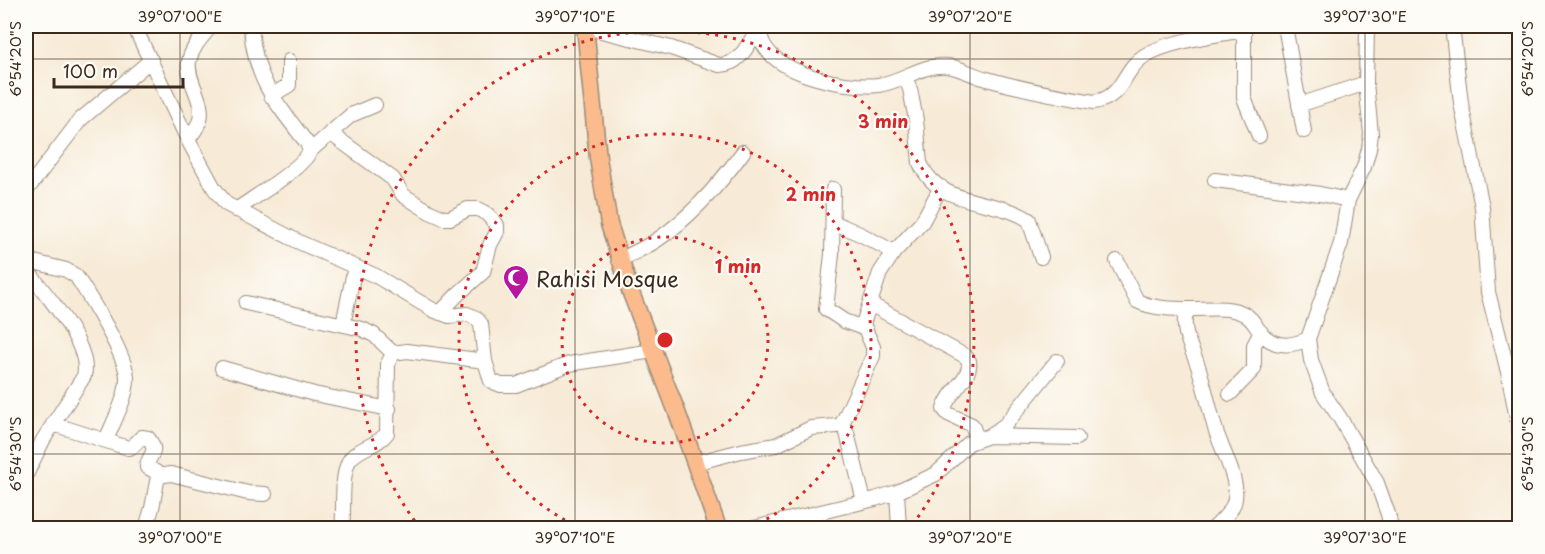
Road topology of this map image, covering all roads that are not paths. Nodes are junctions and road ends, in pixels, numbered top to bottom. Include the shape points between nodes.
1 (134, 26) edge
2 (211, 26) edge
3 (251, 26) edge
4 (585, 26) edge
5 (760, 26) edge
6 (1286, 26) edge
7 (1367, 26) edge
8 (1452, 26) edge
9 (1244, 28) edge
10 (151, 60) junction
11 (289, 61) dead end
12 (905, 77) junction
13 (1366, 83) junction
14 (271, 96) junction
15 (375, 105) dead end
16 (1299, 105) junction
17 (1304, 131) dead end
18 (330, 133) junction
19 (1259, 136) dead end
20 (188, 140) junction
21 (310, 151) junction
22 (743, 152) dead end
23 (26, 168) edge
24 (38, 176) junction
25 (1215, 180) dead end
26 (941, 187) junction
27 (833, 189) dead end
28 (26, 191) edge
29 (1348, 200) junction
30 (236, 210) junction
31 (833, 222) junction
32 (894, 252) junction
33 (1041, 257) dead end
34 (26, 260) edge
35 (620, 260) junction
36 (1117, 261) dead end
37 (355, 267) junction
38 (26, 269) edge
39 (246, 303) dead end
40 (870, 304) junction
41 (1192, 309) junction
42 (440, 313) junction
43 (344, 324) junction
44 (863, 327) junction
45 (1261, 332) junction
46 (1308, 339) junction
47 (653, 351) junction
48 (393, 353) junction
49 (485, 361) junction
50 (1057, 361) dead end
51 (222, 368) dead end
52 (1230, 394) dead end
53 (389, 409) junction
54 (53, 424) junction
55 (842, 424) junction
56 (1520, 434) edge
57 (989, 436) junction
58 (1077, 438) dead end
59 (106, 440) junction
60 (974, 440) junction
61 (695, 463) junction
62 (26, 475) edge
63 (158, 476) junction
64 (897, 492) junction
65 (266, 494) dead end
66 (864, 501) junction
67 (152, 527) edge
68 (1218, 527) edge
69 (342, 528) edge
70 (718, 528) edge
71 (754, 528) edge
72 (899, 528) edge
73 (1391, 528) edge

1 - 10 street
2 - 20 street via 189,61 201,115
3 - 14 street via 256,61
4 - 5 street via 719,65 733,63
4 - 35 main road via 598,158 609,224
5 - 12 street via 766,49 790,68 806,74 854,85 878,85
6 - 16 street
7 - 13 street
8 - 56 street via 1483,217 1488,292
9 - 12 street via 1175,44 1144,56 1105,101 1054,95 950,67 930,67
9 - 19 street via 1244,98
10 - 20 street
10 - 24 street via 80,120
11 - 14 street via 289,85
12 - 26 street via 915,112 920,163
13 - 16 street
13 - 29 street via 1370,142 1364,168
14 - 21 street
15 - 18 street via 351,115
16 - 17 street
18 - 21 street
18 - 42 street via 393,179 403,195 430,212 450,218 468,209 478,210 497,225 483,272
20 - 30 street via 220,196
21 - 30 street via 294,168
22 - 35 street via 695,209 657,240
23 - 24 street
24 - 28 street
25 - 29 street
26 - 32 street via 922,222
26 - 33 street via 963,200 1029,220
27 - 31 street
29 - 46 street via 1341,243
30 - 37 street
31 - 32 street
31 - 44 street via 826,309
32 - 40 street via 880,273
34 - 59 street via 76,276 117,346 128,379
35 - 47 main road
36 - 41 street via 1137,301 1163,308
37 - 42 street
37 - 43 street
38 - 54 street via 55,304 85,361 84,376
39 - 43 street
40 - 44 street
40 - 60 street via 969,361 968,372 944,409 972,425
41 - 45 street via 1236,311 1249,317
41 - 68 street via 1186,313 1184,327 1235,487 1234,504
42 - 49 street via 477,318 483,333
43 - 48 street via 374,335
44 - 55 street via 873,356
45 - 46 street via 1268,340 1282,345
45 - 52 street via 1254,345 1254,369
46 - 73 street via 1323,393 1377,483
47 - 49 street via 569,363 516,385 491,381
47 - 61 main road
48 - 49 street via 407,351
48 - 53 street via 388,364
50 - 57 street via 1005,425
51 - 53 street via 314,394
53 - 69 street via 387,433 354,454 346,466
54 - 59 street
54 - 62 street
55 - 61 street via 811,428 776,445
55 - 66 street
57 - 58 street
57 - 60 street
59 - 63 street via 128,448 142,437 148,438 153,452 147,467
60 - 64 street via 936,474
61 - 70 main road
63 - 65 street via 171,474 248,494
63 - 67 street
64 - 66 street
64 - 72 street
66 - 71 street

